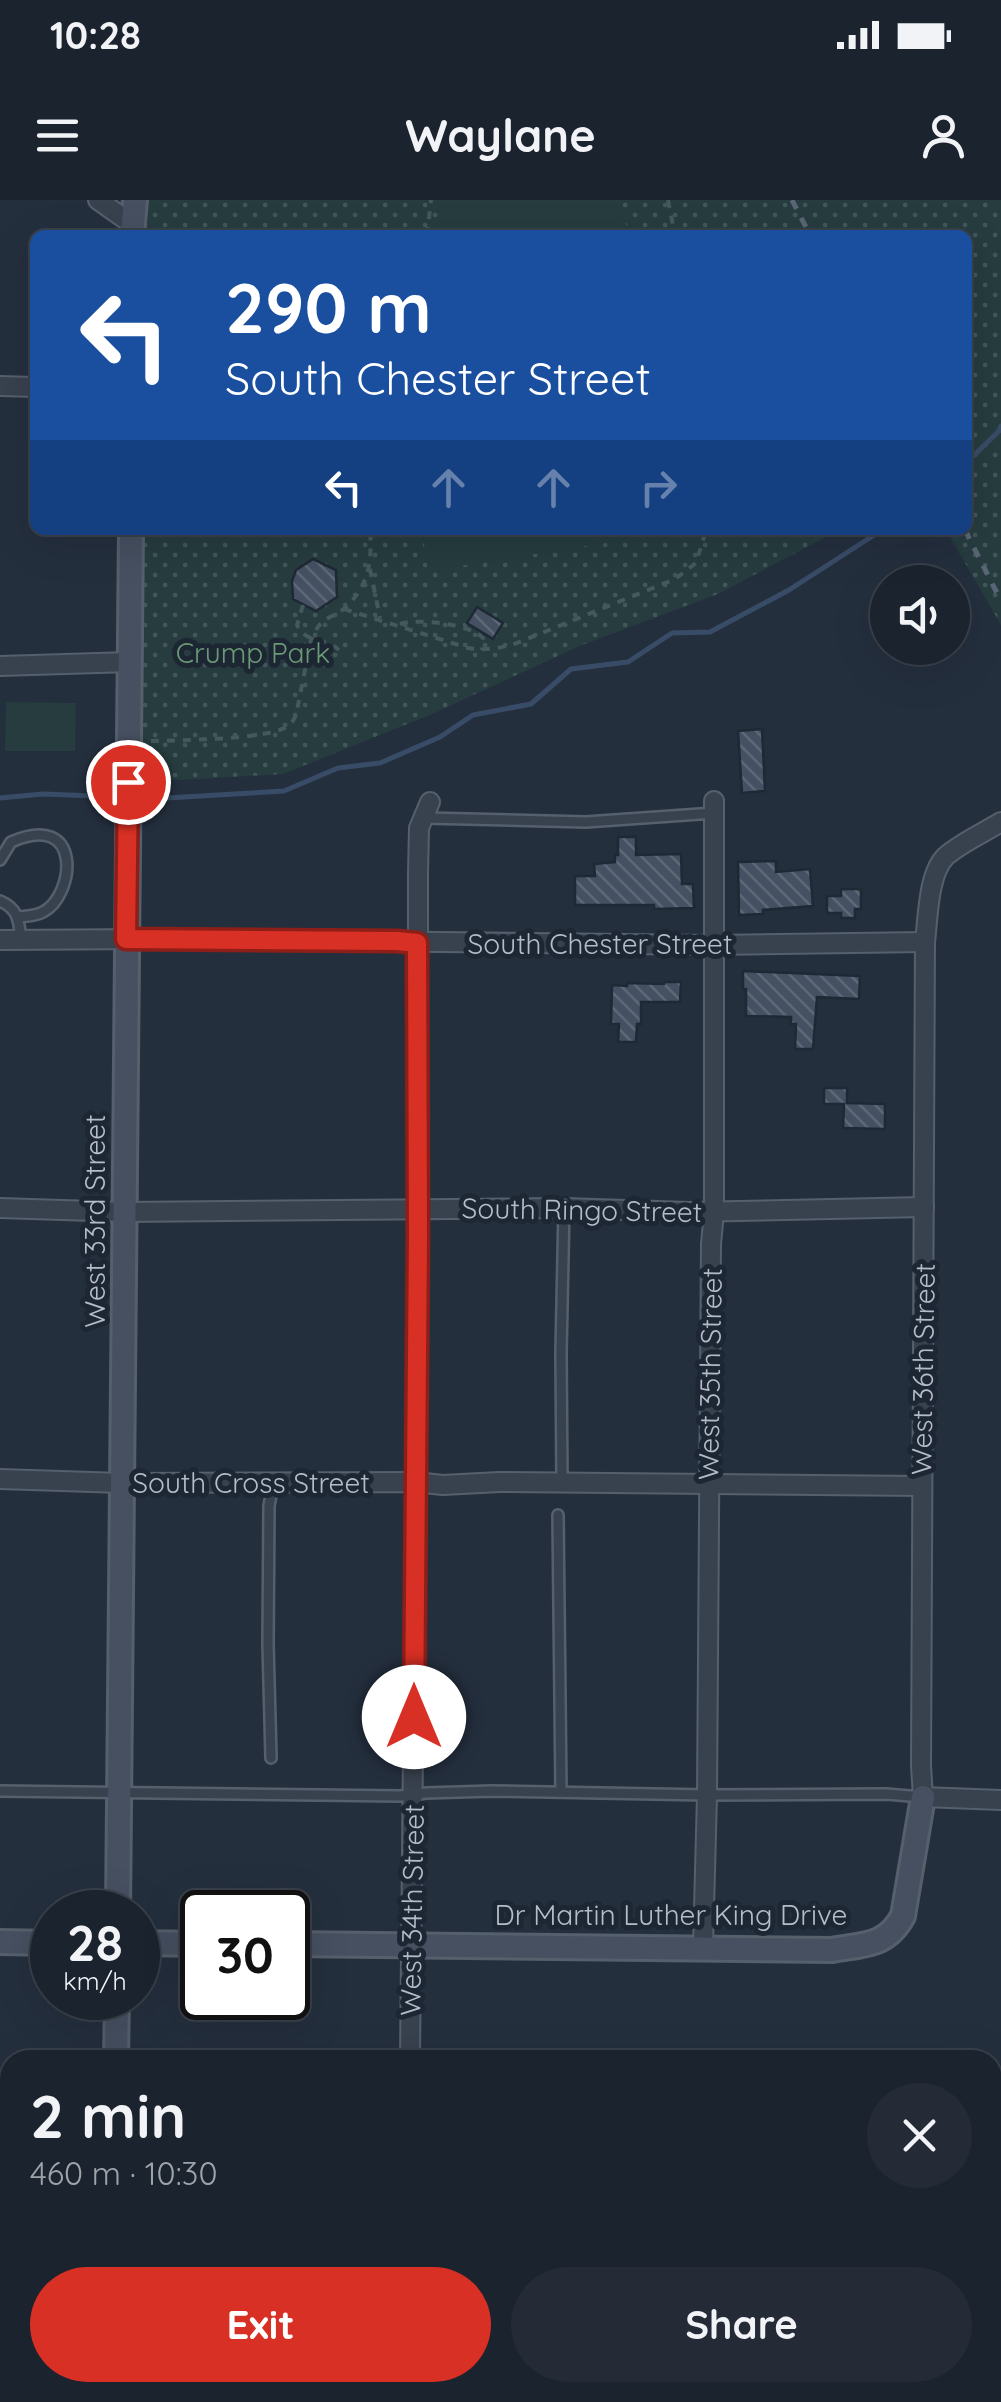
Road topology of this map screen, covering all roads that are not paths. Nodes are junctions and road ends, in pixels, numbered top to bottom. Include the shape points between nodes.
1 (98, 200) edge
2 (133, 220) edge
3 (0, 386) edge
4 (30, 387) edge
5 (131, 535) edge
6 (130, 662) junction
7 (0, 666) edge
8 (714, 807) joint
9 (426, 810) joint
10 (1001, 822) edge
11 (0, 860) edge
12 (0, 901) edge
13 (19, 918) junction
14 (126, 939) junction
15 (0, 940) edge
16 (21, 940) junction
17 (925, 942) junction
18 (417, 943) junction
19 (714, 945) junction
20 (924, 1207) junction
21 (0, 1208) edge
22 (418, 1208) junction
23 (564, 1208) junction
24 (124, 1212) junction
25 (714, 1212) junction
26 (0, 1478) edge
27 (415, 1482) junction
28 (562, 1482) junction
29 (122, 1483) junction
30 (273, 1484) junction
31 (709, 1484) junction
32 (922, 1486) junction
33 (558, 1515) dead end
34 (271, 1758) dead end
35 (0, 1791) edge
36 (560, 1792) junction
37 (119, 1794) junction
38 (414, 1795) junction
39 (707, 1796) junction
40 (923, 1797) junction
41 (1001, 1800) edge
42 (118, 1890) edge
43 (0, 1942) edge
44 (30, 1942) edge
45 (310, 1944) edge
46 (412, 1945) junction
47 (703, 1948) junction
48 (117, 2020) edge
49 (116, 2050) edge
50 (410, 2050) edge

1 - 2 street
3 - 4 street
5 - 6 street, West 33rd Street
6 - 7 street
6 - 14 street, West 33rd Street
8 - 9 lane via 586,822
8 - 19 street, West 35th Street
9 - 18 street, West 34th Street via 419,828
10 - 17 street via 938,865
11 - 13 lane via 11,842 33,835 62,842 66,852 58,897 41,914
12 - 13 lane
13 - 16 lane
14 - 16 street, South Chester Street
14 - 18 street, South Chester Street
14 - 24 street, West 33rd Street
15 - 16 street, South Chester Street
17 - 19 street, South Chester Street
17 - 20 street, West 36th Street
18 - 19 street, South Chester Street
18 - 22 street, West 34th Street
19 - 25 street, West 35th Street
20 - 25 street, South Ringo Street
20 - 32 street, West 36th Street
21 - 24 street, South Ringo Street
22 - 23 street, South Ringo Street
22 - 24 street, South Ringo Street
22 - 27 street, West 34th Street
23 - 25 street, South Ringo Street
23 - 28 lane
24 - 29 street, West 33rd Street
25 - 31 street, West 35th Street
26 - 29 street, South Cross Street
27 - 28 street, South Cross Street
27 - 30 street, South Cross Street
27 - 38 street, West 34th Street
28 - 31 street, South Cross Street
29 - 30 street, South Cross Street
29 - 37 street, West 33rd Street
30 - 34 lane
31 - 32 street, South Cross Street
31 - 39 street, West 35th Street
32 - 40 street, West 36th Street
33 - 36 lane
35 - 37 lane
36 - 38 lane
36 - 39 lane
37 - 38 lane
37 - 42 street, West 33rd Street
38 - 46 street, West 34th Street
39 - 40 lane
39 - 47 street, West 35th Street
40 - 41 street
40 - 47 street, Dr Martin Luther King Drive via 902,1916 887,1938 832,1950
43 - 44 street
45 - 46 street, Dr Martin Luther King Drive
46 - 47 street, Dr Martin Luther King Drive
46 - 50 street, West 34th Street
48 - 49 street

